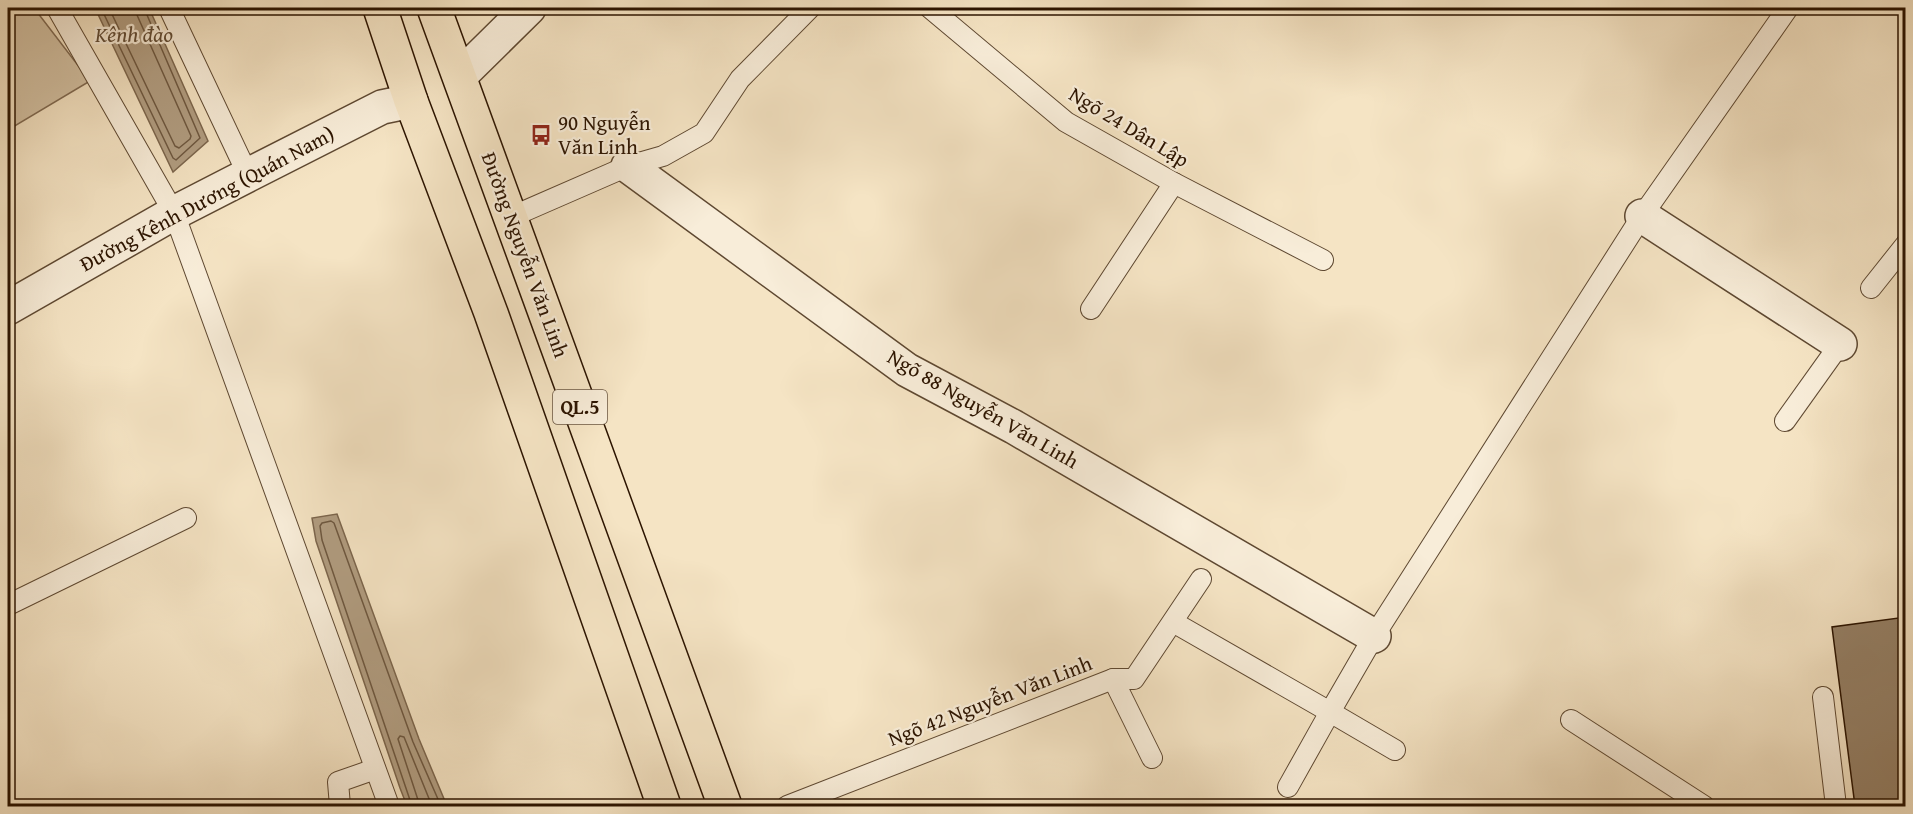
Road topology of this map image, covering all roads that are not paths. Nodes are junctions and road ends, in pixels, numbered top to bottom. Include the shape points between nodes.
1 (57, 8) edge
2 (169, 8) edge
3 (380, 8) edge
4 (434, 8) edge
5 (529, 8) edge
6 (810, 8) edge
7 (930, 8) edge
8 (1788, 8) edge
9 (460, 76) junction
10 (411, 101) junction
11 (628, 166) junction
12 (248, 175) junction
13 (1174, 183) junction
14 (174, 213) junction
15 (1642, 216) junction
16 (511, 217) junction
17 (1905, 244) edge
18 (1323, 260) dead end
19 (1871, 288) dead end
20 (8, 308) edge
21 (1091, 309) dead end
22 (1840, 344) joint
23 (1785, 421) dead end
24 (186, 518) dead end
25 (1201, 579) dead end
26 (8, 605) edge
27 (1173, 622) junction
28 (1374, 636) junction
29 (1113, 679) junction
30 (1823, 698) dead end
31 (1330, 712) junction
32 (1571, 720) dead end
33 (1395, 750) dead end
34 (1152, 758) dead end
35 (375, 769) junction
36 (1288, 787) dead end
37 (340, 807) edge
38 (389, 807) edge
39 (664, 807) edge
40 (724, 807) edge
41 (787, 807) edge
42 (1704, 807) edge
43 (1836, 807) edge

1 - 14 lane
2 - 12 lane
3 - 10 highway, QL.5
4 - 9 highway, Đường Nguyễn Văn Linh / QL.5
5 - 9 street
6 - 11 lane via 740,79 704,133 663,156
7 - 13 lane, Ngõ 24 Dân Lập via 1066,122
8 - 15 lane
9 - 16 highway, Đường Nguyễn Văn Linh / QL.5
10 - 12 street, Đường Kênh Dương (Quán Nam) via 382,107
10 - 39 highway, QL.5 via 491,313
11 - 16 lane
11 - 28 street, Ngõ 88 Nguyễn Văn Linh via 908,370 1014,427
12 - 14 street, Đường Kênh Dương (Quán Nam)
13 - 18 lane, Ngõ 24 Dân Lập
13 - 21 lane
14 - 20 street, Đường Kênh Dương (Quán Nam)
14 - 35 lane
15 - 22 street
15 - 28 lane
16 - 40 highway, Đường Nguyễn Văn Linh / QL.5
17 - 19 lane
22 - 23 lane
24 - 26 lane
25 - 27 lane, Ngõ 42 Nguyễn Văn Linh
27 - 29 lane, Ngõ 42 Nguyễn Văn Linh via 1134,679
27 - 31 lane
28 - 31 lane
29 - 34 lane
29 - 41 lane, Ngõ 42 Nguyễn Văn Linh
30 - 43 lane
31 - 33 lane
31 - 36 lane
32 - 42 lane
35 - 37 lane via 338,782
35 - 38 lane

